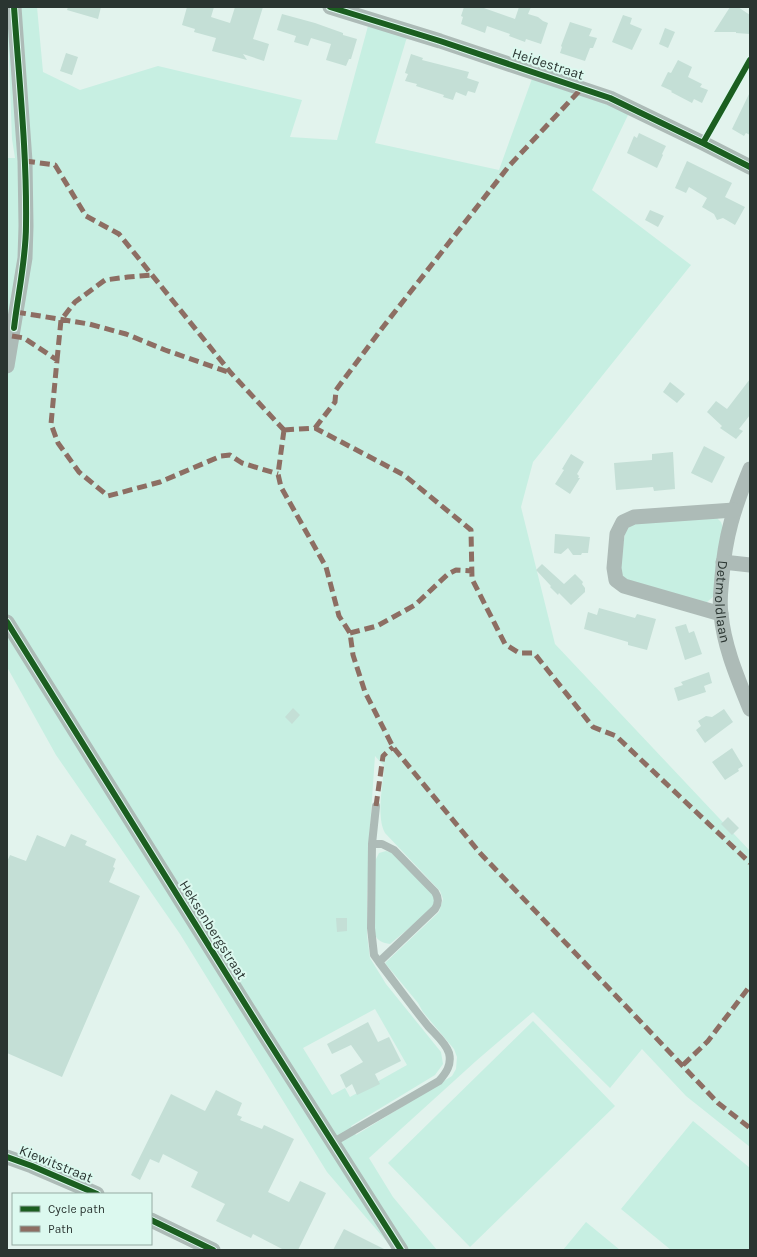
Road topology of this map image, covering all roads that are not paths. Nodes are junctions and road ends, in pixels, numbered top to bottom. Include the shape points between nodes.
1 (14, 7) edge
2 (330, 7) edge
3 (750, 167) edge
4 (11, 311) edge
5 (7, 366) edge
6 (750, 469) edge
7 (734, 510) junction
8 (723, 562) junction
9 (750, 565) edge
10 (720, 614) junction
11 (7, 622) edge
12 (750, 709) edge
13 (376, 806) dead end
14 (372, 844) junction
15 (379, 962) junction
16 (332, 1143) junction
17 (7, 1157) edge
18 (95, 1193) edge
19 (152, 1220) edge
20 (213, 1250) edge
21 (401, 1250) edge

1 - 4 street via 25,161 26,226 25,258
2 - 3 street, Heidestraat via 610,98
4 - 5 street
6 - 7 street, Detmoldlaan
7 - 8 street, Detmoldlaan
7 - 10 street via 634,517 623,522 617,534 614,568 616,580 624,586
8 - 9 street
8 - 10 street, Detmoldlaan
10 - 12 street, Detmoldlaan via 730,660
11 - 16 street, Heksenbergstraat
13 - 14 lane
14 - 15 lane via 372,946
14 - 15 lane via 382,844 394,850 435,892 438,901 435,909
15 - 16 lane via 446,1047 450,1064 439,1081
16 - 21 street, Heksenbergstraat
17 - 18 street, Kiewitstraat
19 - 20 street

